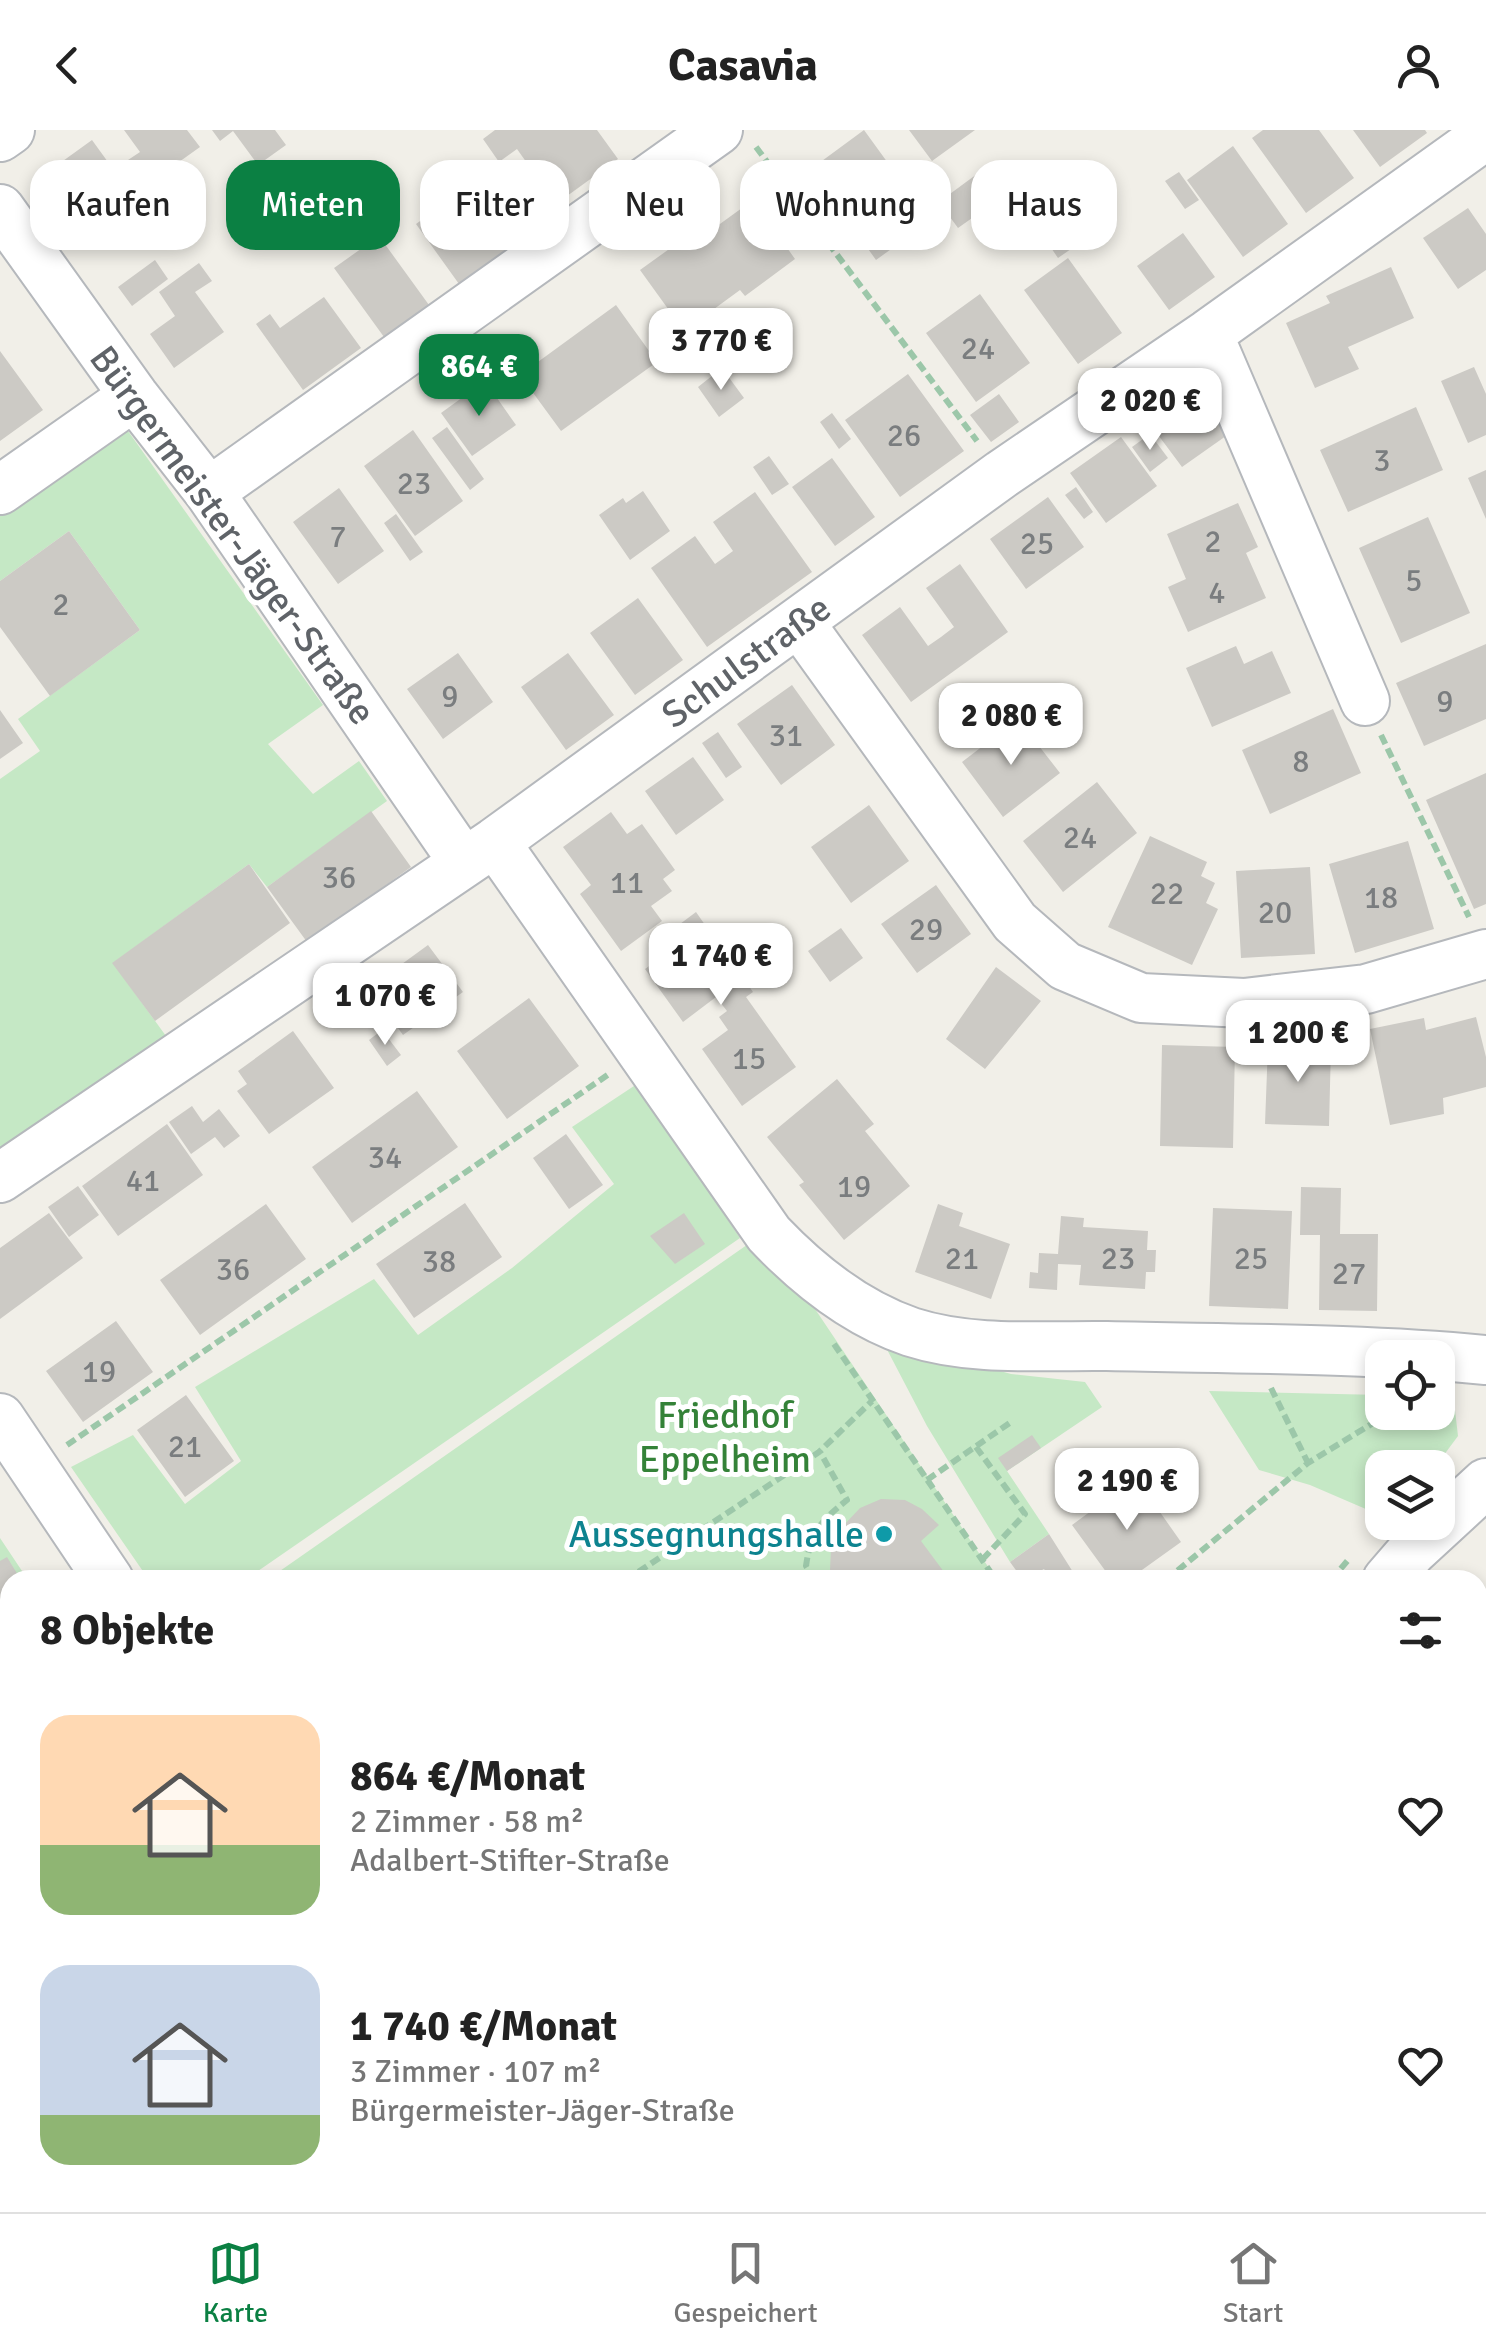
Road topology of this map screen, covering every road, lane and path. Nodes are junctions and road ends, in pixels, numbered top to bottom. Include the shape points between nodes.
1 (10, 130) edge
2 (1486, 135) edge
3 (735, 136) edge
4 (0, 137) edge
5 (0, 209) edge
6 (1208, 334) junction
7 (134, 396) junction
8 (1002, 474) junction
9 (0, 490) edge
10 (209, 492) junction
11 (799, 622) junction
12 (1365, 702) joint
13 (479, 852) junction
14 (1486, 954) edge
15 (643, 1050) junction
16 (0, 1178) edge
17 (826, 1332) dead end
18 (1252, 1349) junction
19 (1486, 1360) edge
20 (872, 1402) junction
21 (0, 1418) edge
22 (1011, 1422) dead end
23 (1365, 1428) edge
24 (976, 1447) junction
25 (820, 1452) junction
26 (1308, 1463) junction
27 (35, 1467) junction
28 (927, 1480) junction
29 (1486, 1483) edge
30 (982, 1561) junction
31 (102, 1570) edge
32 (641, 1570) edge
33 (809, 1570) edge
34 (989, 1570) edge
35 (1178, 1570) edge
36 (1396, 1570) edge

1 - 4 street
2 - 6 street, Schulstraße
3 - 8 path
3 - 10 street
5 - 7 street, Bürgermeister-Jäger-Straße
6 - 8 street, Schulstraße
6 - 12 street
7 - 9 street
7 - 10 street, Bürgermeister-Jäger-Straße
8 - 11 street, Schulstraße
10 - 13 street, Bürgermeister-Jäger-Straße
11 - 13 street, Schulstraße
11 - 14 street via 1015,922 1065,966 1141,998 1244,1003 1366,990
12 - 14 path
13 - 15 street, Bürgermeister-Jäger-Straße
13 - 16 street, Schulstraße
15 - 18 street, Bürgermeister-Jäger-Straße via 769,1234 830,1290 877,1318 970,1344
15 - 27 path
17 - 20 path
18 - 19 street, Bürgermeister-Jäger-Straße
18 - 26 path
20 - 25 path
20 - 28 path
21 - 27 street
22 - 24 path
23 - 26 path
24 - 28 path
24 - 30 path via 1025,1514
25 - 32 path
25 - 33 path via 847,1500 810,1540
26 - 35 path
27 - 31 street
28 - 30 path
29 - 36 street
30 - 34 path

